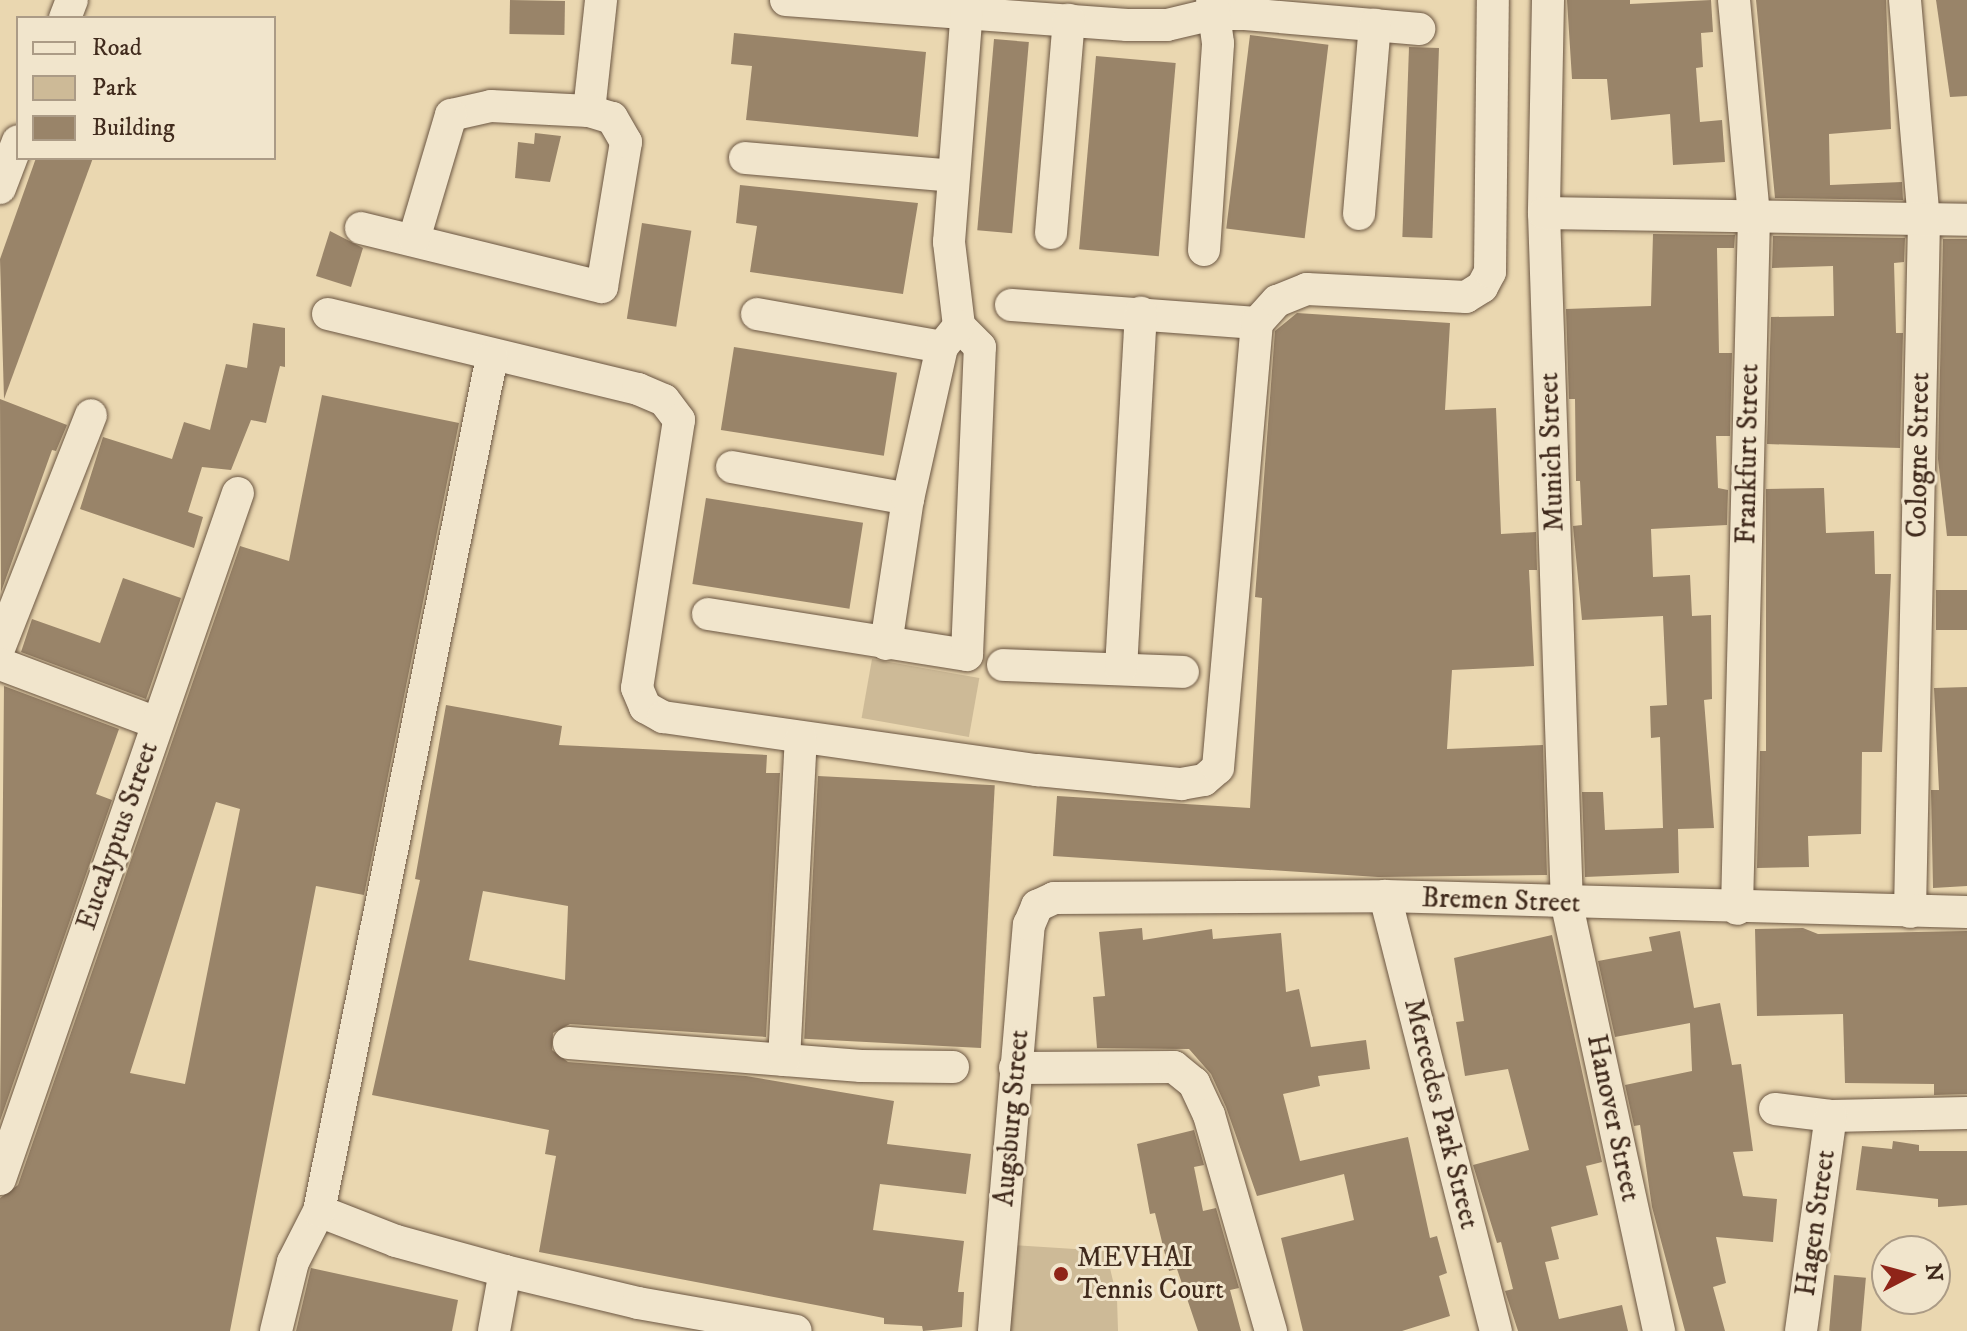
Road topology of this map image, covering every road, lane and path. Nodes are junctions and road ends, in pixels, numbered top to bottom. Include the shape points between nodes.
1 (601, 0) edge
2 (786, 0) edge
3 (1493, 0) edge
4 (1548, 0) edge
5 (1734, 0) edge
6 (1905, 0) edge
7 (866, 2) edge
8 (1212, 7) edge
9 (967, 10) junction
10 (1069, 20) junction
11 (1375, 25) junction
12 (1419, 29) dead end
13 (589, 111) junction
14 (16, 146) edge
15 (745, 158) dead end
16 (953, 176) junction
17 (0, 188) edge
18 (1544, 213) junction
19 (1359, 214) dead end
20 (1754, 217) junction
21 (1924, 220) junction
22 (1967, 220) edge
23 (361, 228) dead end
24 (1051, 233) dead end
25 (414, 239) junction
26 (1204, 250) dead end
27 (1011, 305) dead end
28 (1141, 313) junction
29 (328, 314) dead end
30 (757, 314) dead end
31 (1257, 323) junction
32 (950, 336) junction
33 (492, 357) junction
34 (91, 415) dead end
35 (732, 467) dead end
36 (238, 493) dead end
37 (908, 499) junction
38 (708, 614) dead end
39 (886, 644) junction
40 (0, 646) edge
41 (0, 664) edge
42 (1003, 665) dead end
43 (1121, 669) junction
44 (1183, 672) dead end
45 (157, 723) junction
46 (801, 738) junction
47 (1385, 896) junction
48 (1567, 905) junction
49 (1037, 906) joint
50 (1737, 909) junction
51 (1910, 912) junction
52 (1967, 912) edge
53 (569, 1043) dead end
54 (784, 1060) junction
55 (953, 1067) dead end
56 (1015, 1068) junction
57 (1775, 1109) dead end
58 (1967, 1113) edge
59 (1831, 1116) junction
60 (0, 1179) edge
61 (319, 1211) junction
62 (505, 1271) junction
63 (276, 1331) edge
64 (494, 1331) edge
65 (796, 1331) edge
66 (994, 1331) edge
67 (1271, 1331) edge
68 (1496, 1331) edge
69 (1659, 1331) edge
70 (1801, 1331) edge

1 - 13 street
2 - 7 street
3 - 31 street via 1490,272 1482,287 1466,297 1307,289 1277,301
4 - 18 street, Munich Street
5 - 20 street, Frankfurt Street
6 - 21 street, Cologne Street
7 - 9 street
8 - 10 street via 1167,25
8 - 11 street
8 - 26 street via 1218,43
9 - 10 street
9 - 16 street
10 - 24 street
11 - 12 street
11 - 19 street
13 - 25 street via 491,106 451,115
13 - 25 street via 612,118 626,142 602,287
14 - 17 street
15 - 16 street
16 - 32 street
18 - 20 street
18 - 48 street, Munich Street
20 - 21 street
20 - 50 street, Frankfurt Street
21 - 22 street
21 - 51 street, Cologne Street
23 - 25 street
27 - 28 street
28 - 31 street
28 - 43 street
29 - 33 street
30 - 32 street
31 - 46 street via 1218,768 1204,780 1181,784
32 - 37 street
32 - 39 street via 980,347 967,655
33 - 46 street via 638,389 664,400 679,420 637,688 645,707 663,717
33 - 61 street
34 - 40 street
35 - 37 street
36 - 45 street, Eucalyptus Street
37 - 39 street
38 - 39 street
41 - 45 street
42 - 43 street
43 - 44 street
45 - 60 street, Eucalyptus Street
46 - 54 street
47 - 48 street, Bremen Street
47 - 49 street, Bremen Street via 1054,898
47 - 68 street, Mercedes Park Street
48 - 50 street, Bremen Street
48 - 69 street, Hanover Street
49 - 56 street, Augsburg Street via 1029,925
50 - 51 street, Bremen Street
51 - 52 street, Bremen Street
53 - 54 street
54 - 55 street
56 - 66 street, Augsburg Street
56 - 67 street via 1174,1067 1194,1083 1209,1115
57 - 59 street, Hagen Street
58 - 59 street, Hagen Street
59 - 70 street, Hagen Street
61 - 62 street via 396,1241
61 - 63 street via 293,1262
62 - 64 street
62 - 65 street via 638,1303

